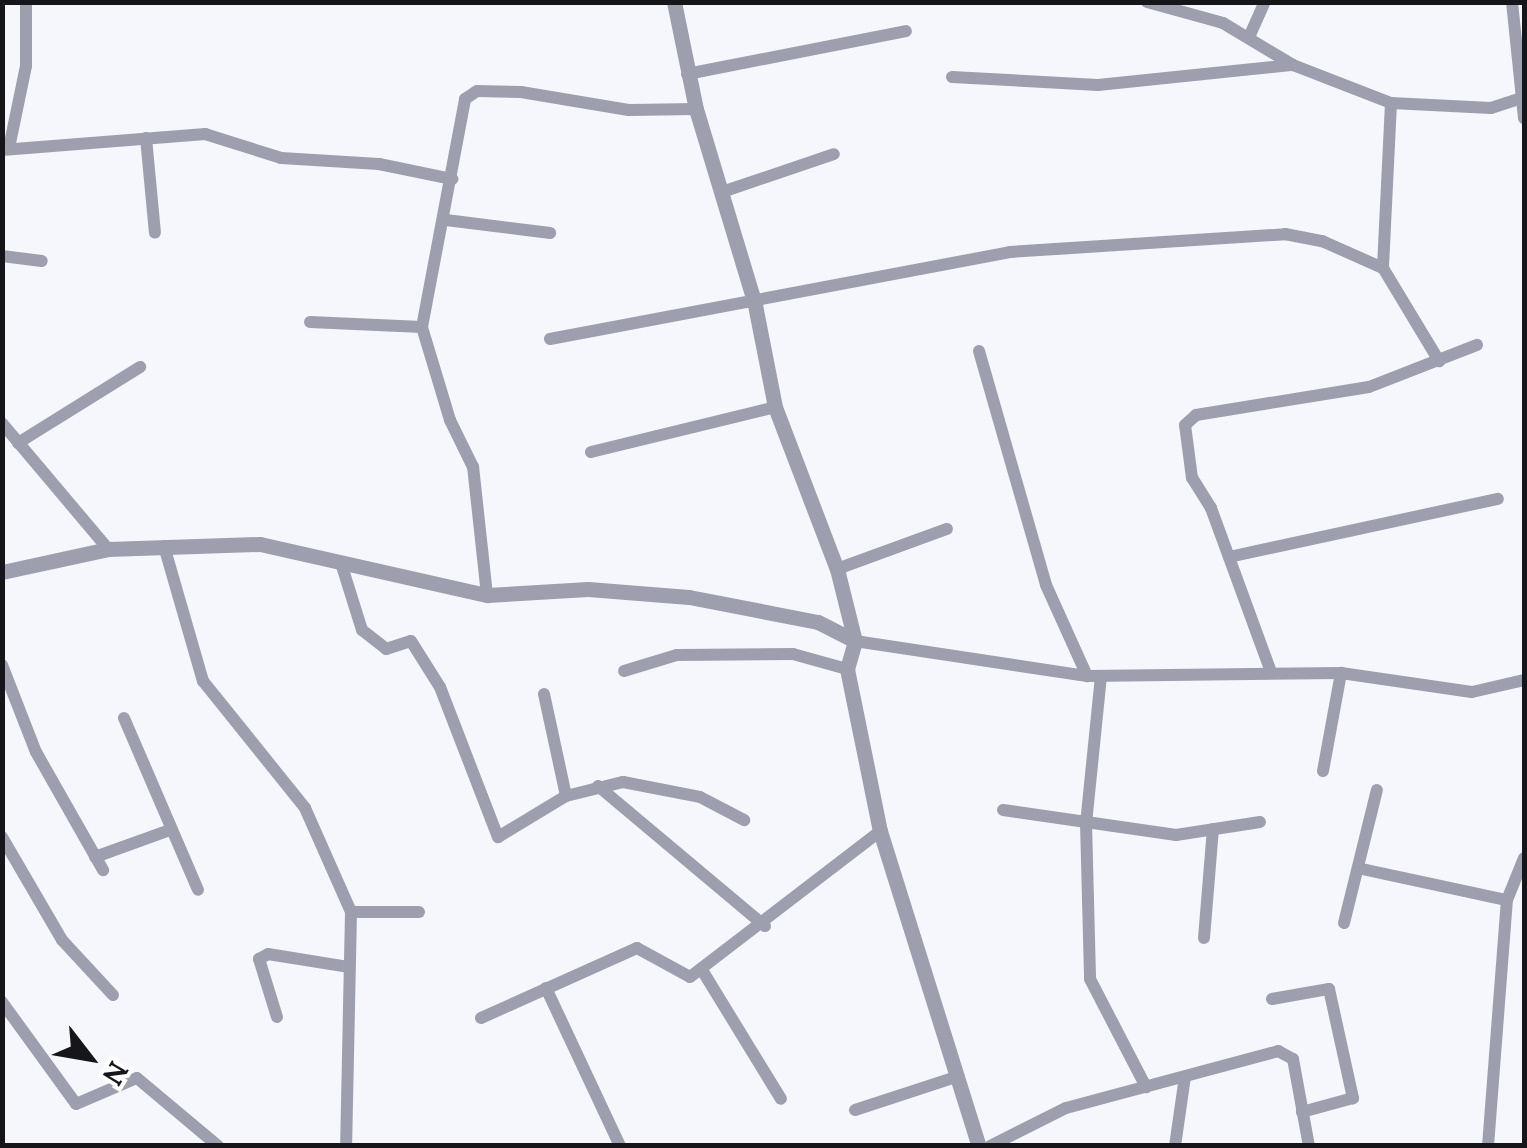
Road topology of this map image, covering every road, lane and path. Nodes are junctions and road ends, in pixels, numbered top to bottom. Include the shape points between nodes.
1 (26, 2) edge
2 (674, 2) edge
3 (1147, 2) edge
4 (1264, 2) edge
5 (1512, 2) edge
6 (906, 30) dead end
7 (1250, 35) junction
8 (1293, 65) junction
9 (687, 74) junction
10 (952, 78) dead end
11 (1522, 98) junction
12 (1391, 102) junction
13 (696, 109) junction
14 (1524, 118) edge
15 (146, 138) junction
16 (6, 149) edge
17 (834, 154) dead end
18 (452, 179) junction
19 (722, 192) junction
20 (446, 220) junction
21 (155, 233) dead end
22 (550, 233) dead end
23 (2, 256) edge
24 (42, 261) dead end
25 (1383, 268) junction
26 (755, 305) junction
27 (310, 322) dead end
28 (422, 327) junction
29 (550, 340) dead end
30 (1477, 344) dead end
31 (978, 351) dead end
32 (1438, 361) junction
33 (140, 367) dead end
34 (775, 407) junction
35 (2, 423) edge
36 (18, 443) junction
37 (592, 452) dead end
38 (1498, 499) dead end
39 (948, 529) dead end
40 (164, 546) junction
41 (108, 549) junction
42 (1229, 556) junction
43 (342, 563) junction
44 (837, 569) junction
45 (2, 572) edge
46 (487, 595) junction
47 (855, 642) junction
48 (2, 665) edge
49 (848, 669) junction
50 (624, 671) dead end
51 (1271, 672) junction
52 (1341, 672) junction
53 (1094, 676) junction
54 (1524, 680) edge
55 (544, 694) dead end
56 (124, 718) dead end
57 (1322, 771) dead end
58 (598, 786) junction
59 (1377, 790) dead end
60 (566, 796) junction
61 (1003, 810) dead end
62 (744, 820) dead end
63 (1260, 822) dead end
64 (1086, 823) junction
65 (1213, 829) junction
66 (170, 830) junction
67 (880, 831) junction
68 (2, 837) edge
69 (95, 857) junction
70 (1524, 858) edge
71 (1362, 869) junction
72 (102, 870) dead end
73 (198, 890) dead end
74 (1507, 900) junction
75 (350, 912) junction
76 (419, 912) dead end
77 (1344, 924) dead end
78 (765, 926) junction
79 (1204, 938) dead end
80 (348, 968) junction
81 (702, 970) junction
82 (546, 988) junction
83 (113, 995) dead end
84 (1272, 999) dead end
85 (2, 1002) edge
86 (277, 1016) dead end
87 (481, 1018) dead end
88 (959, 1076) junction
89 (1184, 1077) junction
90 (1146, 1087) junction
91 (781, 1099) dead end
92 (856, 1110) dead end
93 (1302, 1112) junction
94 (218, 1146) edge
95 (346, 1146) edge
96 (620, 1146) edge
97 (980, 1146) edge
98 (990, 1146) edge
99 (1176, 1146) edge
100 (1309, 1146) edge
101 (1488, 1146) edge

1 - 16 street via 26,66
2 - 9 street
3 - 7 street
4 - 7 street
5 - 11 street
6 - 9 street
7 - 8 street
8 - 10 street via 1098,85
8 - 12 street
9 - 13 street
11 - 12 street via 1492,108
11 - 14 street
12 - 25 street
13 - 18 street via 629,110 477,91 465,99
13 - 19 street
15 - 16 street
15 - 18 street via 205,134 280,158 379,164
15 - 21 street
17 - 19 street
18 - 20 street
19 - 26 street
20 - 22 street
20 - 28 street
23 - 24 street
25 - 26 street via 1322,241 1267,236 1010,252
25 - 32 street
26 - 29 street
26 - 34 street
27 - 28 street
28 - 46 street via 450,420 473,466
30 - 32 street
31 - 53 street via 1046,585
32 - 42 street via 1370,387 1196,415 1185,425 1192,478
33 - 36 street
34 - 37 street
34 - 44 street
35 - 36 street
36 - 41 street
38 - 42 street
39 - 44 street
40 - 41 street
40 - 43 street via 260,544
40 - 75 street via 211,696 306,808
41 - 45 street
42 - 51 street
43 - 46 street
43 - 60 street via 362,630 386,649 412,641 440,687 498,837
44 - 47 street
46 - 47 street via 588,589 689,597 818,622
47 - 49 street
47 - 53 street
48 - 69 street via 36,752
49 - 50 street via 792,654 678,655
49 - 67 street
51 - 52 street
51 - 53 street
52 - 54 street via 1472,692
52 - 57 street
53 - 64 street
55 - 60 street
56 - 66 street
58 - 60 street
58 - 62 street via 648,784 700,797
58 - 78 street
59 - 71 street
61 - 64 street
63 - 65 street
64 - 65 street via 1176,835
64 - 90 street via 1090,979
65 - 79 street
66 - 69 street
66 - 73 street
67 - 78 street
67 - 88 street
68 - 83 street via 62,940
69 - 72 street
70 - 74 street
71 - 74 street
71 - 77 street
74 - 101 street
75 - 76 street
75 - 80 street
78 - 81 street
80 - 86 street via 268,954 260,959
80 - 95 street
81 - 82 street via 690,977 637,948
81 - 91 street
82 - 87 street
82 - 96 street
84 - 93 street via 1329,989 1332,999 1353,1098
85 - 94 street via 76,1104 136,1078
88 - 92 street
88 - 97 street
89 - 90 street
89 - 93 street via 1287,1054
89 - 99 street
90 - 98 street via 1066,1108
93 - 100 street

